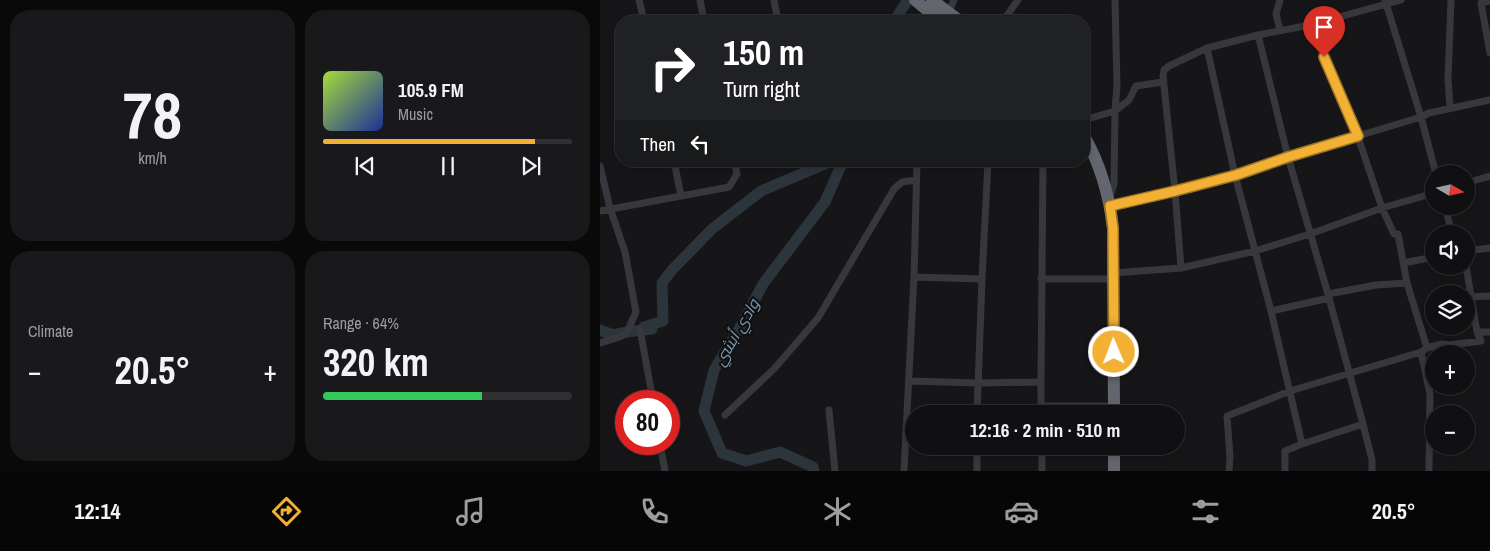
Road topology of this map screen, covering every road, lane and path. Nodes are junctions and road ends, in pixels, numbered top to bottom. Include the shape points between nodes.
1 (639, 0) edge
2 (700, 0) edge
3 (774, 0) edge
4 (915, 0) edge
5 (954, 0) edge
6 (1018, 0) edge
7 (1115, 0) edge
8 (1280, 0) edge
9 (1400, 0) edge
10 (1451, 0) edge
11 (1490, 1) edge
12 (1385, 2) edge
13 (942, 14) edge
14 (643, 15) edge
15 (703, 15) edge
16 (777, 15) edge
17 (1007, 15) edge
18 (1310, 25) junction
19 (1280, 30) junction
20 (1258, 35) junction
21 (1489, 36) edge
22 (1207, 48) junction
23 (1490, 53) edge
24 (1163, 82) junction
25 (1490, 100) edge
26 (1450, 108) junction
27 (1115, 111) junction
28 (1421, 117) junction
29 (1090, 118) edge
30 (1358, 136) junction
31 (1090, 149) edge
32 (1288, 157) junction
33 (1434, 165) edge
34 (600, 166) edge
35 (1090, 166) edge
36 (675, 167) edge
37 (735, 167) edge
38 (916, 167) edge
39 (988, 167) edge
40 (1043, 167) edge
41 (1236, 175) junction
42 (1490, 176) edge
43 (916, 180) junction
44 (1475, 180) edge
45 (1175, 191) junction
46 (681, 196) junction
47 (1425, 196) edge
48 (1110, 203) junction
49 (610, 208) junction
50 (1382, 208) junction
51 (600, 211) edge
52 (1310, 234) junction
53 (1490, 248) edge
54 (1475, 250) edge
55 (1255, 251) junction
56 (1425, 259) edge
57 (1403, 263) junction
58 (1181, 268) junction
59 (1109, 276) junction
60 (914, 277) junction
61 (982, 278) junction
62 (1041, 278) junction
63 (1407, 282) junction
64 (1329, 296) junction
65 (1490, 296) edge
66 (1475, 297) edge
67 (1271, 311) junction
68 (1475, 322) edge
69 (640, 329) dead end
70 (1477, 332) junction
71 (1490, 332) edge
72 (600, 342) edge
73 (1439, 345) edge
74 (1450, 345) joint
75 (1424, 350) junction
76 (1425, 371) edge
77 (1350, 372) junction
78 (909, 381) junction
79 (1041, 382) junction
80 (978, 384) junction
81 (651, 390) edge
82 (1290, 391) junction
83 (1430, 395) edge
84 (977, 405) edge
85 (1042, 405) edge
86 (1109, 405) edge
87 (829, 410) dead end
88 (725, 415) dead end
89 (1363, 424) junction
90 (1302, 444) junction
91 (662, 455) edge
92 (977, 455) edge
93 (1042, 455) edge
94 (1106, 455) edge
95 (1114, 455) edge
96 (665, 471) edge
97 (835, 471) edge
98 (904, 471) edge
99 (977, 471) edge
100 (1042, 471) edge
101 (1106, 471) edge
102 (1114, 471) edge
103 (1229, 471) edge
104 (1285, 471) edge
105 (1372, 471) edge
106 (1429, 471) edge

1 - 14 street
2 - 15 street
3 - 16 street
4 - 13 highway
5 - 13 street
6 - 17 street
7 - 27 street
8 - 19 street via 1276,14
9 - 12 street
10 - 26 street
11 - 21 street via 1481,3
12 - 18 street
12 - 28 street
18 - 19 street
18 - 30 street
19 - 20 street
20 - 22 street
20 - 32 street
21 - 23 street
22 - 24 street via 1169,66 1164,70
22 - 41 street
24 - 27 street via 1136,86 1129,100
24 - 45 street
25 - 26 street
26 - 28 street
27 - 29 street
27 - 48 street via 1114,184
28 - 30 street
28 - 33 street
30 - 32 street
30 - 50 street
31 - 48 highway
32 - 41 street
32 - 52 street
34 - 49 street
35 - 59 highway via 1102,203
36 - 46 street
37 - 46 street via 737,174 729,186
38 - 43 street
39 - 61 street
40 - 62 street
41 - 45 street
41 - 55 street
42 - 44 street
43 - 60 street
43 - 88 street via 902,182 894,189 818,318 774,369
45 - 48 street
45 - 58 street
46 - 49 street
47 - 50 street
48 - 59 highway via 1113,228
49 - 51 street
49 - 72 street via 625,252 636,312 627,332
50 - 52 street
50 - 57 street via 1394,234 1398,234
52 - 55 street
52 - 64 street
53 - 54 street
55 - 58 street
55 - 67 street
56 - 57 street
57 - 63 street
58 - 59 street
59 - 62 street
59 - 86 highway
60 - 61 street
60 - 78 street
61 - 80 street
62 - 79 street
63 - 64 street via 1376,285
63 - 75 street
64 - 67 street
64 - 77 street
65 - 66 street
67 - 82 street
68 - 70 street
69 - 81 street
70 - 71 street
70 - 74 street via 1482,340
73 - 74 street
75 - 76 street
75 - 77 street
77 - 82 street
77 - 89 street
78 - 80 street
78 - 98 street
79 - 80 street
79 - 85 street
80 - 84 street
82 - 90 street
82 - 103 street via 1227,416
83 - 106 street
87 - 97 street
89 - 90 street
89 - 105 street
90 - 104 street via 1285,451
91 - 96 street
92 - 99 street
93 - 100 street
94 - 101 highway
95 - 102 highway

